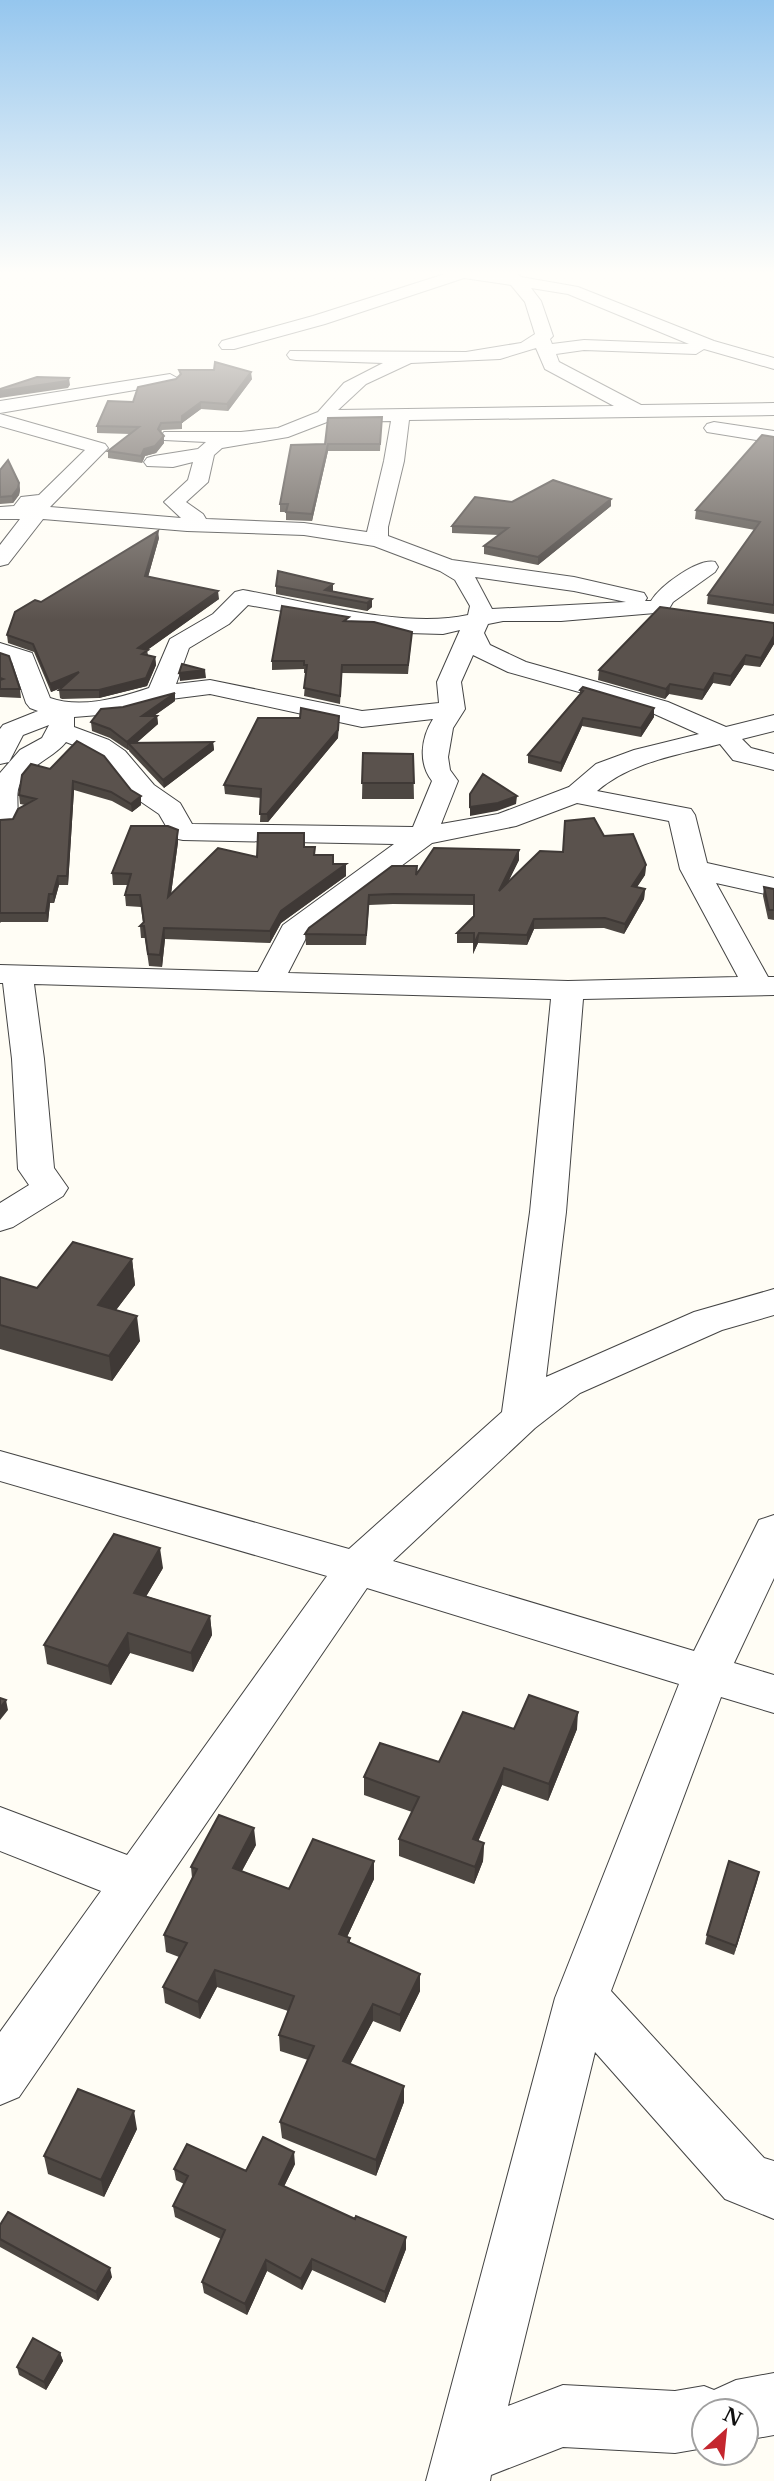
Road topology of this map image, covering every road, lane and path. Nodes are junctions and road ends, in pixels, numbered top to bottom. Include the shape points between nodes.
1 (101, 389) edge
2 (347, 389) edge
3 (400, 389) edge
4 (596, 389) edge
5 (404, 403) junction
6 (774, 409) edge
7 (640, 412) junction
8 (327, 413) dead end
9 (0, 417) edge
10 (294, 426) junction
11 (171, 436) dead end
12 (250, 436) junction
13 (774, 437) edge
14 (314, 440) dead end
15 (205, 453) junction
16 (154, 462) dead end
17 (19, 513) edge
18 (187, 525) junction
19 (378, 540) junction
20 (0, 559) edge
21 (448, 566) junction
22 (707, 567) dead end
23 (659, 607) junction
24 (685, 611) edge
25 (475, 625) junction
26 (2, 649) edge
27 (517, 667) junction
28 (449, 682) junction
29 (159, 693) junction
30 (452, 709) junction
31 (62, 721) junction
32 (774, 723) edge
33 (6, 734) edge
34 (727, 737) junction
35 (0, 756) edge
36 (774, 762) edge
37 (573, 794) junction
38 (0, 818) edge
39 (423, 836) junction
40 (694, 869) junction
41 (774, 887) edge
42 (8, 974) edge
43 (268, 982) junction
44 (766, 986) edge
45 (568, 990) junction
46 (0, 1219) edge
47 (774, 1303) edge
48 (521, 1419) junction
49 (0, 1466) edge
50 (774, 1532) edge
51 (357, 1567) junction
52 (706, 1674) junction
53 (774, 1694) edge
54 (0, 1829) edge
55 (136, 1881) junction
56 (582, 1998) junction
57 (0, 2078) edge
58 (774, 2190) edge
59 (690, 2419) edge
60 (460, 2468) edge

1 - 9 street via 30,400
2 - 8 street
3 - 5 street
4 - 7 street
5 - 7 street
5 - 10 street
5 - 19 street
6 - 7 street
7 - 13 street via 674,422
9 - 17 street via 98,448 44,502 28,501
10 - 12 street via 281,433
10 - 14 street
11 - 12 street
12 - 15 street via 215,444
15 - 16 street
15 - 18 street via 198,482 174,502 196,518
17 - 18 street
17 - 20 street
18 - 19 street via 304,528
19 - 21 street
21 - 23 street via 574,584
21 - 25 street via 464,576 481,606
22 - 23 street via 664,598
23 - 24 street
23 - 25 street via 503,614
25 - 27 street via 481,650
25 - 28 street
25 - 29 street via 407,626 344,615 325,620 221,619 178,643
26 - 31 street via 23,658 38,702
27 - 28 street
27 - 34 street via 659,707
28 - 30 street
29 - 30 street via 210,687 362,719
29 - 31 street
30 - 39 street via 440,728 435,757 445,781
31 - 33 street
31 - 38 street via 51,743 30,756 5,784 4,819
31 - 39 street via 116,757 144,791 170,809 183,832
32 - 34 street
33 - 35 street
34 - 36 street via 742,754
34 - 37 street via 643,756 605,770
37 - 39 street via 506,820
37 - 40 street via 681,815
39 - 43 street via 294,931
40 - 41 street
40 - 44 street
42 - 43 street
42 - 46 street via 28,1059 36,1169 50,1188
43 - 45 street
44 - 45 street
45 - 48 street via 548,1212
47 - 48 street via 708,1321 566,1383
48 - 51 street
49 - 51 street
50 - 52 street
51 - 52 street
51 - 55 street
52 - 53 street
52 - 56 street
54 - 55 street
55 - 57 street
56 - 58 street via 745,2179
56 - 60 street
59 - 60 street via 563,2416

